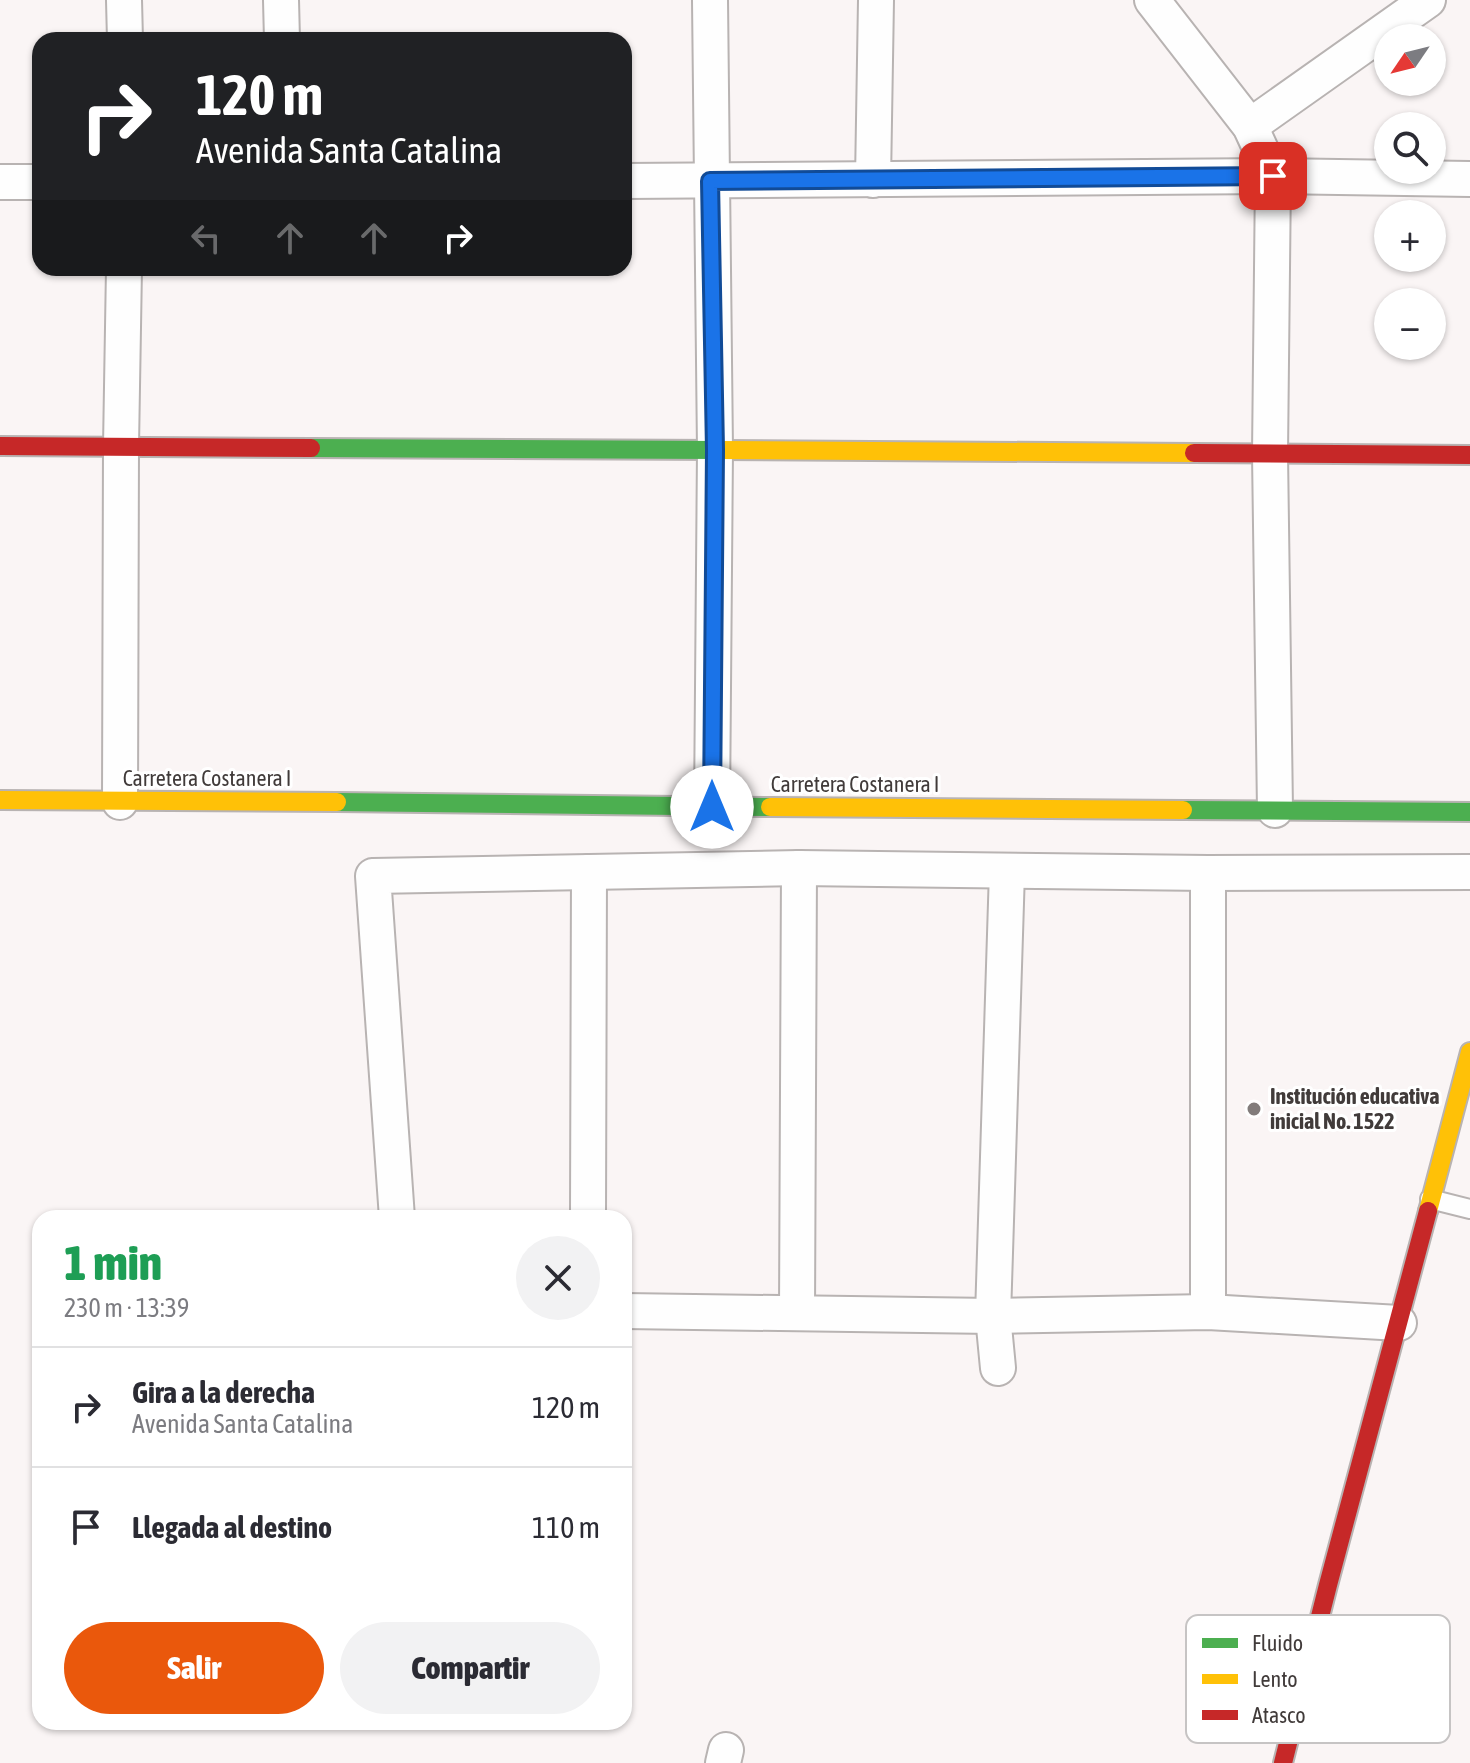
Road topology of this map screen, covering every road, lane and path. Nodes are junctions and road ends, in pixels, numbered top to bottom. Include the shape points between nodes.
1 (124, 0) edge
2 (281, 0) edge
3 (710, 0) edge
4 (876, 0) edge
5 (1152, 0) edge
6 (1428, 0) edge
7 (125, 32) edge
8 (282, 32) edge
9 (1250, 126) junction
10 (1273, 176) junction
11 (1470, 179) edge
12 (873, 180) junction
13 (632, 181) edge
14 (710, 181) junction
15 (0, 182) edge
16 (32, 182) edge
17 (124, 276) edge
18 (0, 446) edge
19 (121, 446) junction
20 (715, 450) junction
21 (1270, 454) junction
22 (1470, 455) edge
23 (0, 800) edge
24 (120, 802) junction
25 (712, 807) junction
26 (1275, 810) junction
27 (1470, 812) edge
28 (799, 868) junction
29 (1007, 871) junction
30 (589, 872) junction
31 (1470, 872) edge
32 (1208, 873) junction
33 (1470, 1052) edge
34 (1430, 1199) junction
35 (1470, 1209) edge
36 (396, 1210) edge
37 (588, 1210) edge
38 (632, 1311) edge
39 (1208, 1312) junction
40 (797, 1313) junction
41 (993, 1316) junction
42 (1399, 1323) junction
43 (998, 1368) dead end
44 (1320, 1615) edge
45 (1288, 1743) edge
46 (1283, 1763) edge

1 - 7 street
2 - 8 street
3 - 14 street
4 - 12 street
5 - 9 street
6 - 9 street
9 - 10 street
10 - 11 street
10 - 12 street
10 - 21 street
12 - 14 street
13 - 14 street
14 - 20 street
15 - 16 street
17 - 19 street
18 - 19 street
19 - 20 street
19 - 24 street
20 - 21 street
20 - 25 street
21 - 22 street
21 - 26 street
23 - 24 street, Carretera Costanera I
24 - 25 street, Carretera Costanera I
25 - 26 street, Carretera Costanera I
26 - 27 street, Carretera Costanera I
28 - 29 street
28 - 30 street
28 - 40 street
29 - 32 street
29 - 41 street
30 - 36 street via 373,876
30 - 37 street
31 - 32 street
32 - 39 street
33 - 34 street
34 - 35 lane
34 - 42 street
38 - 40 street
39 - 41 street
39 - 42 street
40 - 41 street
41 - 43 street
42 - 44 street
45 - 46 street

